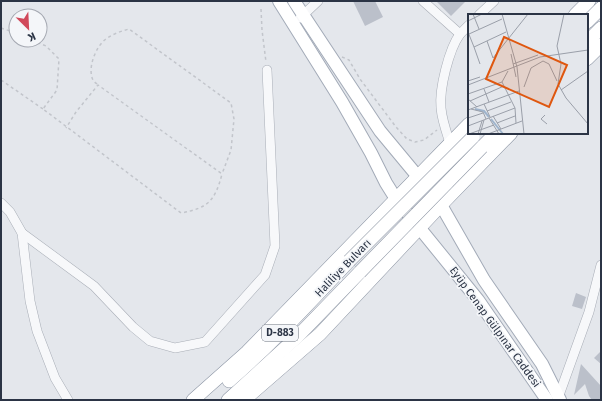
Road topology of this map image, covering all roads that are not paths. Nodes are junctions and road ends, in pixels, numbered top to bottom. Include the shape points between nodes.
1 (279, 1) edge
2 (294, 1) edge
3 (318, 1) edge
4 (494, 1) edge
5 (589, 1) edge
6 (426, 2) edge
7 (601, 8) edge
8 (480, 14) edge
9 (576, 14) edge
10 (303, 15) junction
11 (588, 21) edge
12 (292, 23) junction
13 (468, 26) edge
14 (601, 28) edge
15 (460, 34) junction
16 (588, 41) edge
17 (601, 45) edge
18 (588, 58) edge
19 (267, 70) road end
20 (468, 125) edge
21 (495, 134) edge
22 (510, 134) edge
23 (475, 135) edge
24 (450, 143) junction
25 (419, 176) junction
26 (396, 199) junction
27 (1, 203) edge
28 (441, 205) junction
29 (419, 229) junction
30 (22, 233) junction
31 (601, 265) edge
32 (556, 399) edge
33 (68, 400) edge
34 (193, 400) edge
35 (205, 400) edge
36 (228, 400) edge
37 (244, 400) edge

1 - 12 main road, Eyüp Cenap Gülpınar Caddesi
2 - 10 main road
3 - 10 street
4 - 8 street
5 - 9 highway
6 - 15 street
7 - 11 highway
10 - 12 street
10 - 25 main road via 380,131
12 - 26 main road, Eyüp Cenap Gülpınar Caddesi via 342,102
13 - 15 street
14 - 16 highway
15 - 24 street via 442,85 443,122
17 - 18 highway
19 - 30 street via 275,246 265,275 205,342 175,348 150,341 94,286
20 - 24 highway
21 - 36 highway, Haliliye Bulvarı / D-883, bridge via 296,337
22 - 28 highway
23 - 35 highway, Haliliye Bulvarı / D-883, bridge via 287,326
24 - 25 highway
25 - 26 highway
25 - 28 main road
26 - 29 main road, Eyüp Cenap Gülpınar Caddesi
26 - 34 highway via 247,352
27 - 30 street via 10,212
28 - 29 highway
28 - 32 main road via 484,280 542,364
29 - 32 main road, Eyüp Cenap Gülpınar Caddesi
29 - 37 highway via 320,334
30 - 33 street via 30,301 37,332 55,378
31 - 32 street via 589,312

